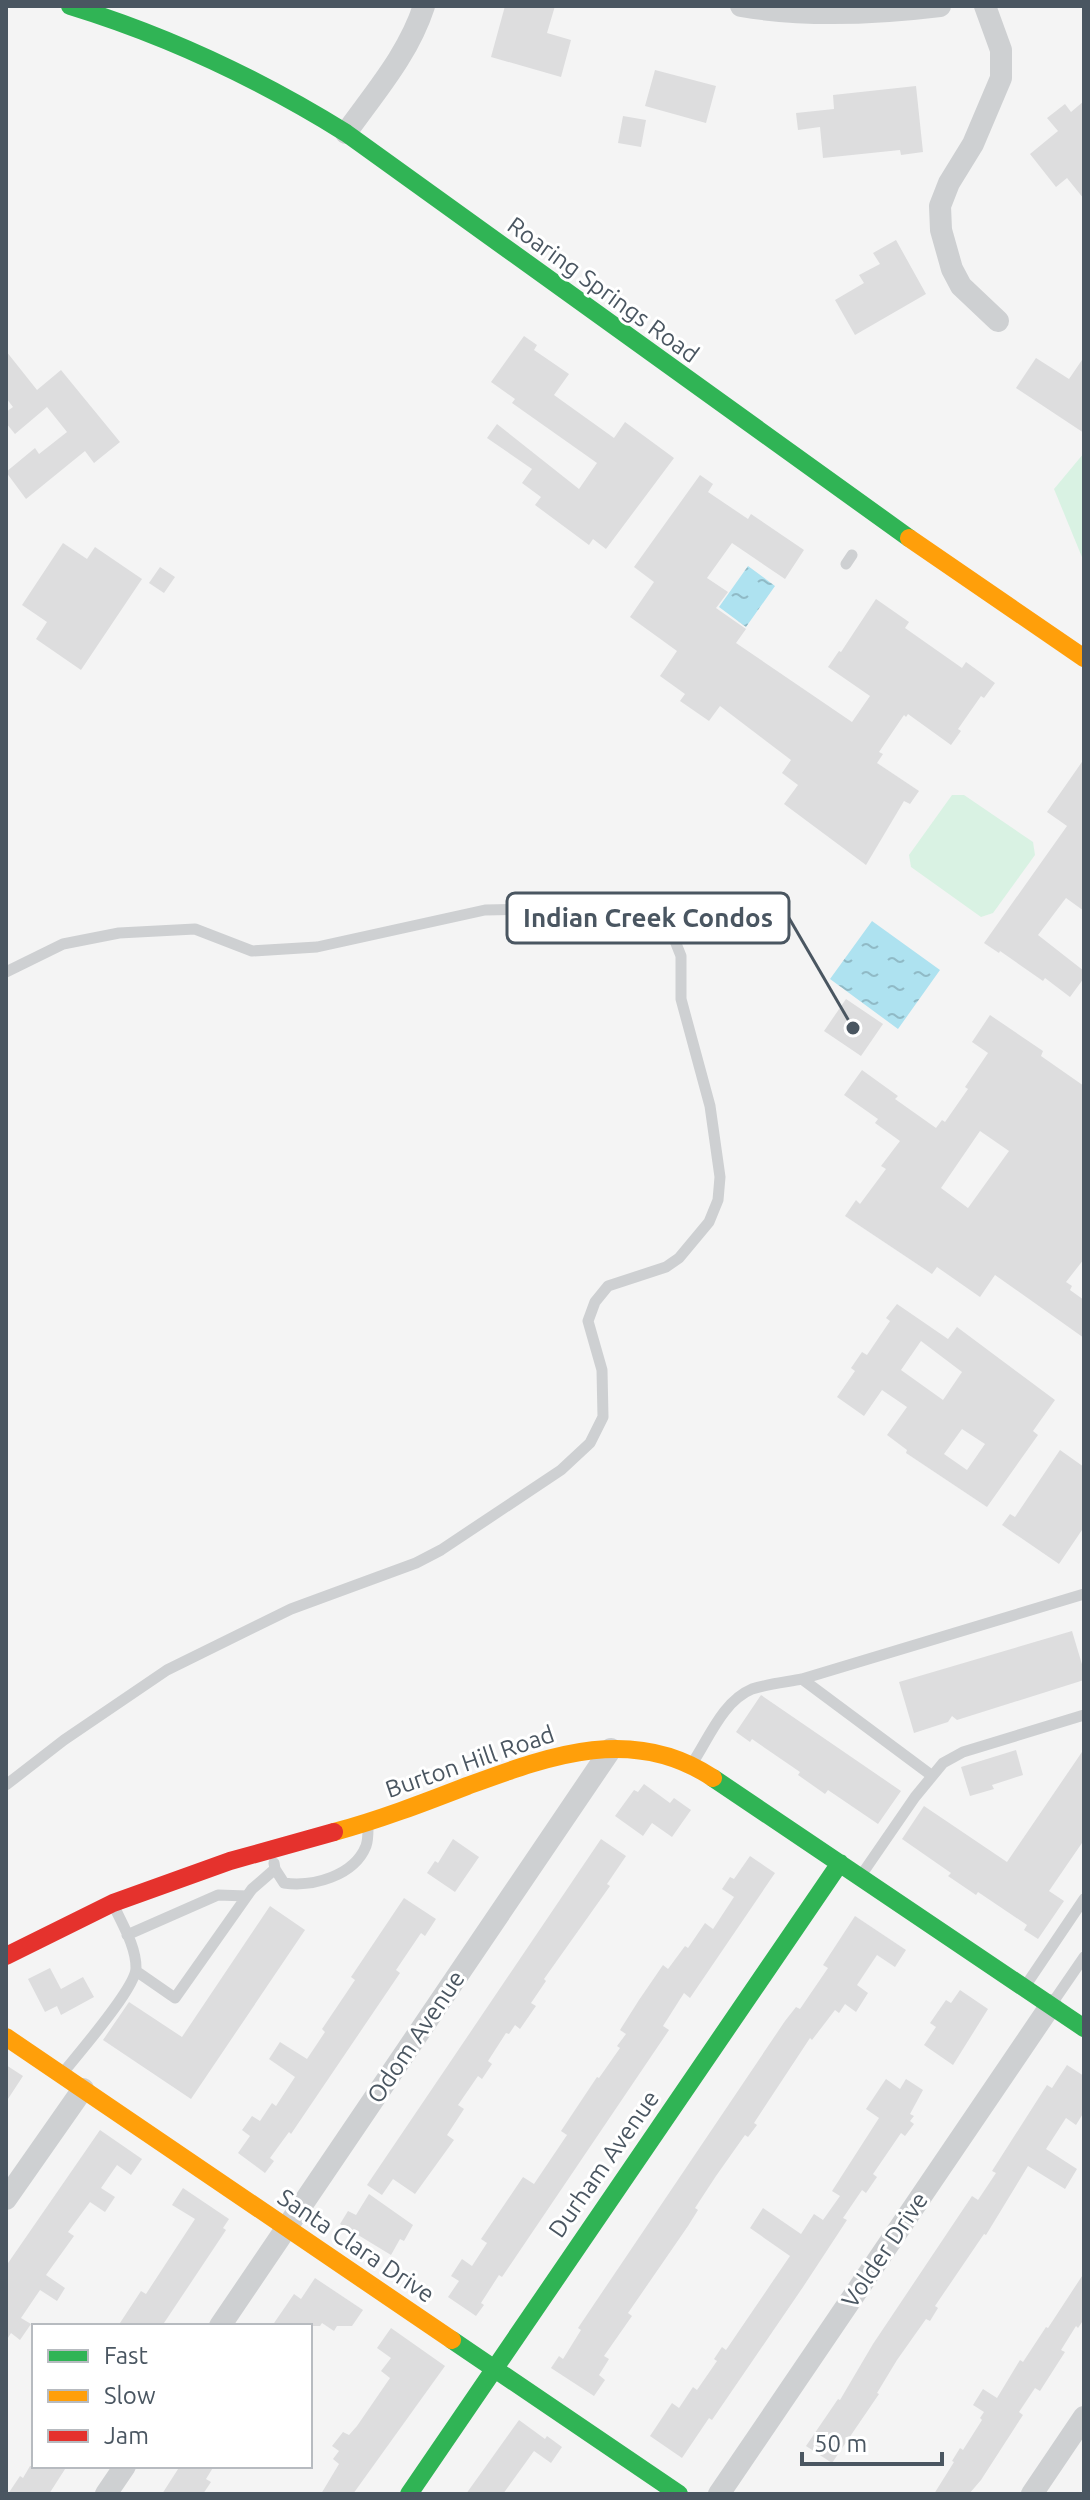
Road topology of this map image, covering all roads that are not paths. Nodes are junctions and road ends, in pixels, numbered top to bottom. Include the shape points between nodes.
1 (70, 6) edge
2 (424, 6) edge
3 (741, 6) edge
4 (940, 6) edge
5 (985, 6) edge
6 (346, 133) junction
7 (998, 321) dead end
8 (1084, 658) edge
9 (6, 972) edge
10 (1084, 1594) edge
11 (802, 1679) junction
12 (1084, 1715) edge
13 (611, 1749) junction
14 (692, 1764) junction
15 (931, 1775) junction
16 (6, 1785) edge
17 (368, 1823) junction
18 (271, 1849) junction
19 (840, 1863) junction
20 (275, 1869) junction
21 (860, 1877) junction
22 (247, 1896) junction
23 (1084, 1899) edge
24 (113, 1903) junction
25 (127, 1935) junction
26 (6, 1956) edge
27 (1084, 1957) edge
28 (136, 1971) junction
29 (1025, 1987) junction
30 (1051, 2005) junction
31 (1084, 2028) edge
32 (6, 2037) edge
33 (62, 2075) junction
34 (83, 2089) junction
35 (6, 2199) edge
36 (287, 2228) junction
37 (221, 2324) edge
38 (493, 2368) junction
39 (1084, 2417) edge
40 (124, 2468) edge
41 (106, 2494) edge
42 (409, 2494) edge
43 (679, 2494) edge
44 (719, 2494) edge
45 (1032, 2494) edge

1 - 6 street, Roaring Springs Road via 222,62 288,95
2 - 6 street via 396,66
3 - 4 street via 783,13
5 - 7 street via 1001,50 1001,78 940,206 952,269 961,286
6 - 8 street, Roaring Springs Road
9 - 16 lane via 63,944 119,933 195,929 261,952 317,947 485,910 637,901 653,905 665,916 681,956 681,999 710,1106 720,1177 713,1214 686,1251 666,1267 608,1286 595,1302 588,1321 602,1370 603,1417 590,1443 561,1470 416,1563 291,1609 167,1670
10 - 11 lane
11 - 14 lane via 739,1696
11 - 15 lane
12 - 15 lane via 963,1752
13 - 14 street, Burton Hill Road via 638,1749
13 - 17 street, Burton Hill Road via 581,1750 527,1764
13 - 36 street, Odom Avenue
14 - 19 street, Burton Hill Road
15 - 21 lane
17 - 18 street, Burton Hill Road
17 - 20 lane via 367,1845 353,1865 320,1882 284,1883
18 - 20 lane
18 - 24 street, Burton Hill Road
19 - 21 street, Burton Hill Road
19 - 38 street, Durham Avenue
20 - 22 lane
21 - 29 street, Burton Hill Road
22 - 25 lane via 218,1895
22 - 28 lane via 175,1998
23 - 29 lane
24 - 25 lane
24 - 26 street, Burton Hill Road
25 - 28 lane
27 - 30 lane
28 - 33 lane via 129,1988
29 - 30 street, Burton Hill Road
30 - 31 street, Burton Hill Road
30 - 44 street, Volder Drive
32 - 33 street, Santa Clara Drive
33 - 34 street, Santa Clara Drive
34 - 35 street
34 - 36 street, Santa Clara Drive
36 - 37 street, Odom Avenue
36 - 38 street, Santa Clara Drive
38 - 42 street, Durham Avenue
38 - 43 street, Santa Clara Drive
39 - 45 street
40 - 41 street

